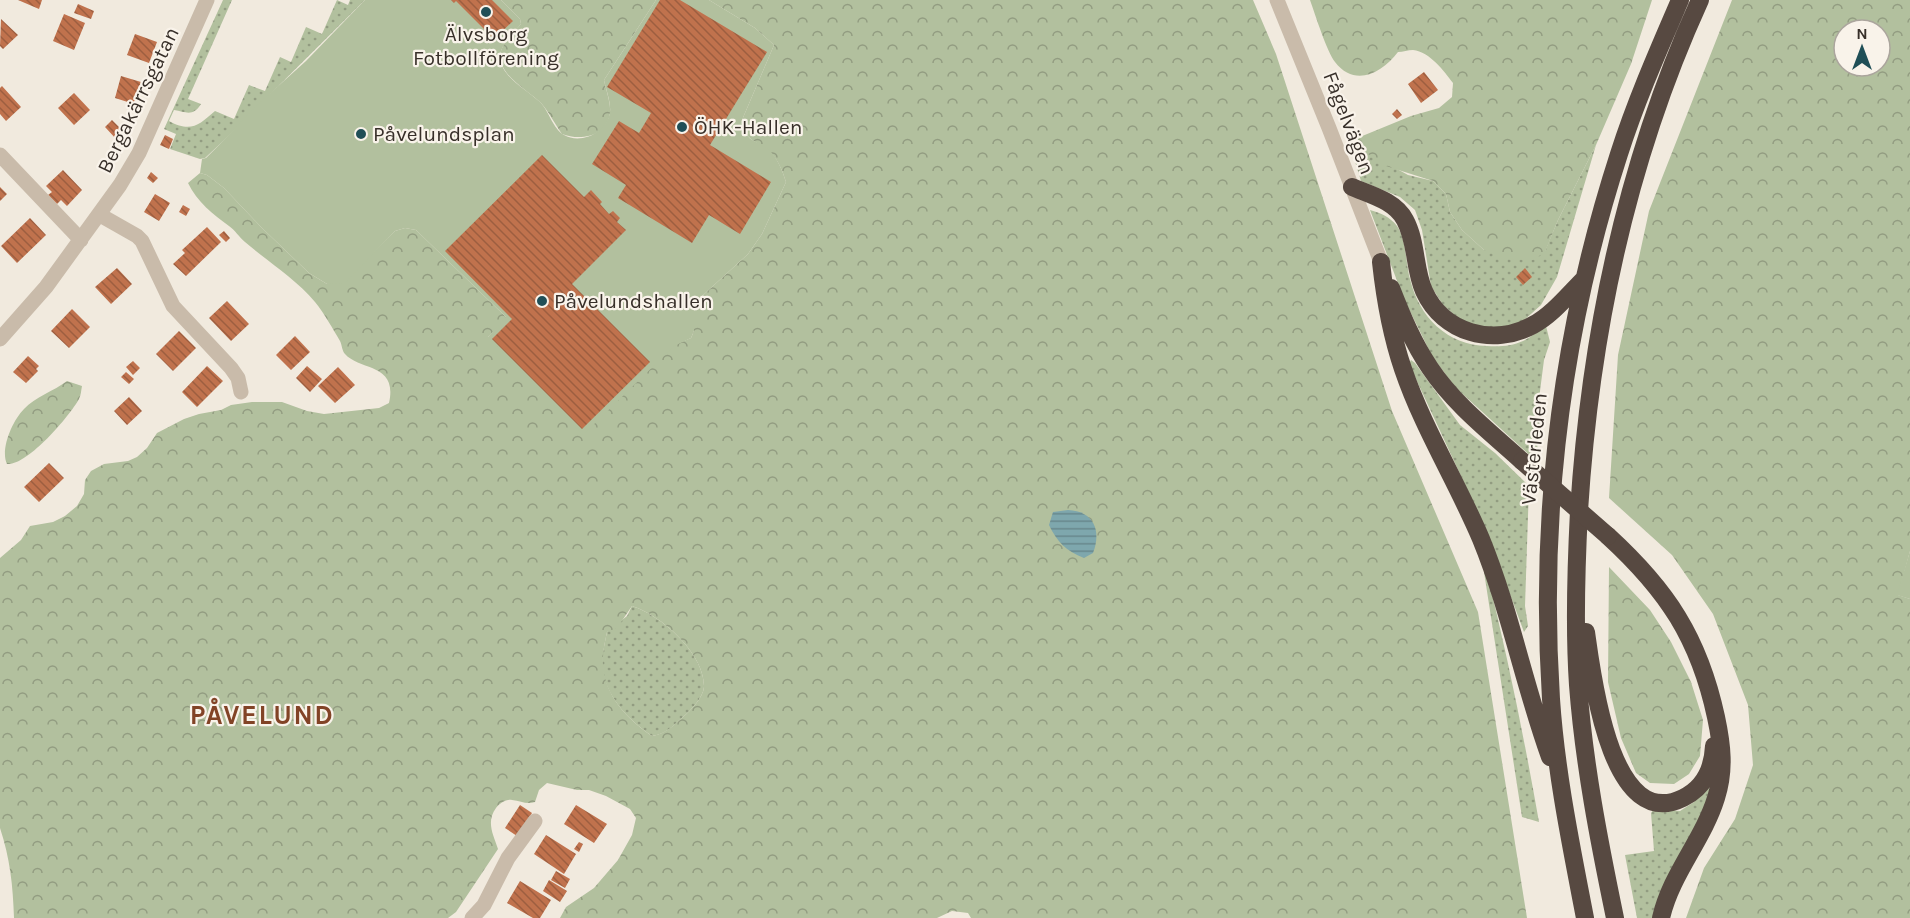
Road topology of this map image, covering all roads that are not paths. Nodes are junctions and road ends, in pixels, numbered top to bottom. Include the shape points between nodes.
1 (207, 0) edge
2 (1277, 0) edge
3 (1680, 0) edge
4 (1700, 0) edge
5 (0, 155) edge
6 (1352, 187) junction
7 (100, 215) junction
8 (81, 240) junction
9 (1381, 262) junction
10 (1585, 278) junction
11 (0, 339) edge
12 (241, 392) dead end
13 (1576, 572) junction
14 (1716, 720) junction
15 (1560, 784) junction
16 (536, 821) dead end
17 (472, 918) edge
18 (1586, 918) edge
19 (1615, 918) edge
20 (1661, 918) edge

1 - 7 street, Bergakärrsgatan via 139,153
2 - 6 street, Fågelvägen
3 - 10 highway, Västerleden via 1619,154
4 - 13 highway via 1665,84 1643,152 1606,294 1583,451
5 - 8 street
6 - 9 street, Fågelvägen
6 - 10 highway via 1392,205 1405,219 1429,301 1437,312 1462,329 1488,336 1525,329 1547,315
7 - 8 street, Bergakärrsgatan
7 - 12 street via 142,241 173,306 231,368
8 - 11 street, Bergakärrsgatan
9 - 14 highway, bridge via 1405,323 1430,369 1470,414 1637,563 1677,614 1706,677
9 - 15 highway via 1387,313 1403,369 1488,558
10 - 15 highway, Västerleden via 1557,433 1549,524 1551,699
13 - 14 highway via 1596,698 1619,769 1633,788 1651,801 1667,803 1695,792 1710,769
13 - 19 highway via 1578,684 1586,758
14 - 20 highway via 1723,760 1716,800 1677,876
15 - 18 highway, Västerleden
16 - 17 street

